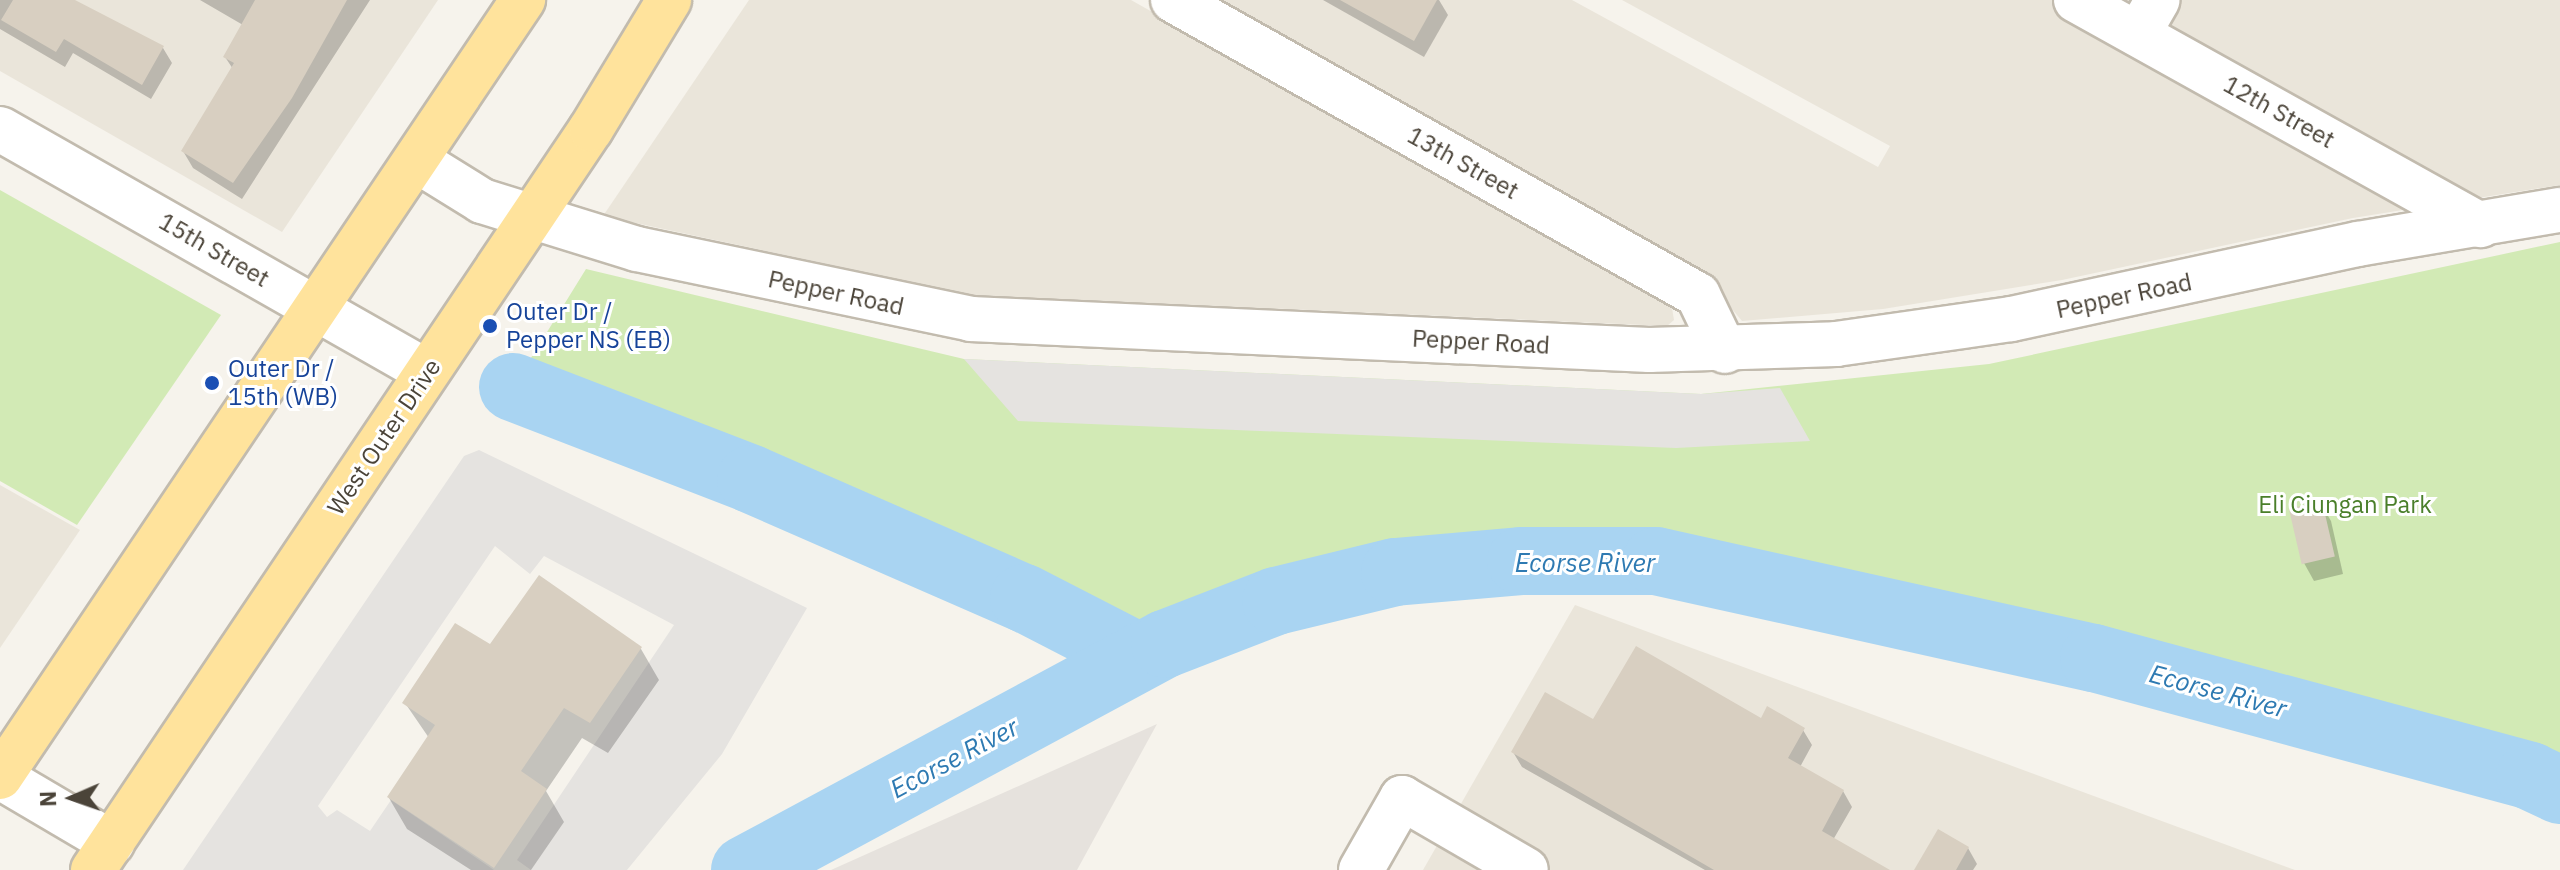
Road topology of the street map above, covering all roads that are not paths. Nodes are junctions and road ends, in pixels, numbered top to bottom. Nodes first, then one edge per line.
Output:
1 (523, 0) edge
2 (669, 0) edge
3 (1173, 0) edge
4 (2076, 0) edge
5 (2148, 17) edge
6 (0, 129) edge
7 (416, 160) junction
8 (2560, 210) edge
9 (532, 217) junction
10 (2481, 225) junction
11 (316, 308) junction
12 (1725, 351) junction
13 (427, 372) junction
14 (0, 777) edge
15 (102, 856) edge
16 (1361, 870) edge
17 (1526, 870) edge

1 - 7 main road
2 - 9 main road, West Outer Drive
3 - 12 street, 13th Street
4 - 5 street, 12th Street
5 - 10 street, 12th Street
6 - 11 street, 15th Street
7 - 9 street, Pepper Road
7 - 11 main road
8 - 10 street, Pepper Road
9 - 12 street, Pepper Road
9 - 13 main road, West Outer Drive
10 - 12 street, Pepper Road
11 - 13 street, 15th Street
11 - 14 main road
13 - 15 main road, West Outer Drive
14 - 15 street
16 - 17 street

